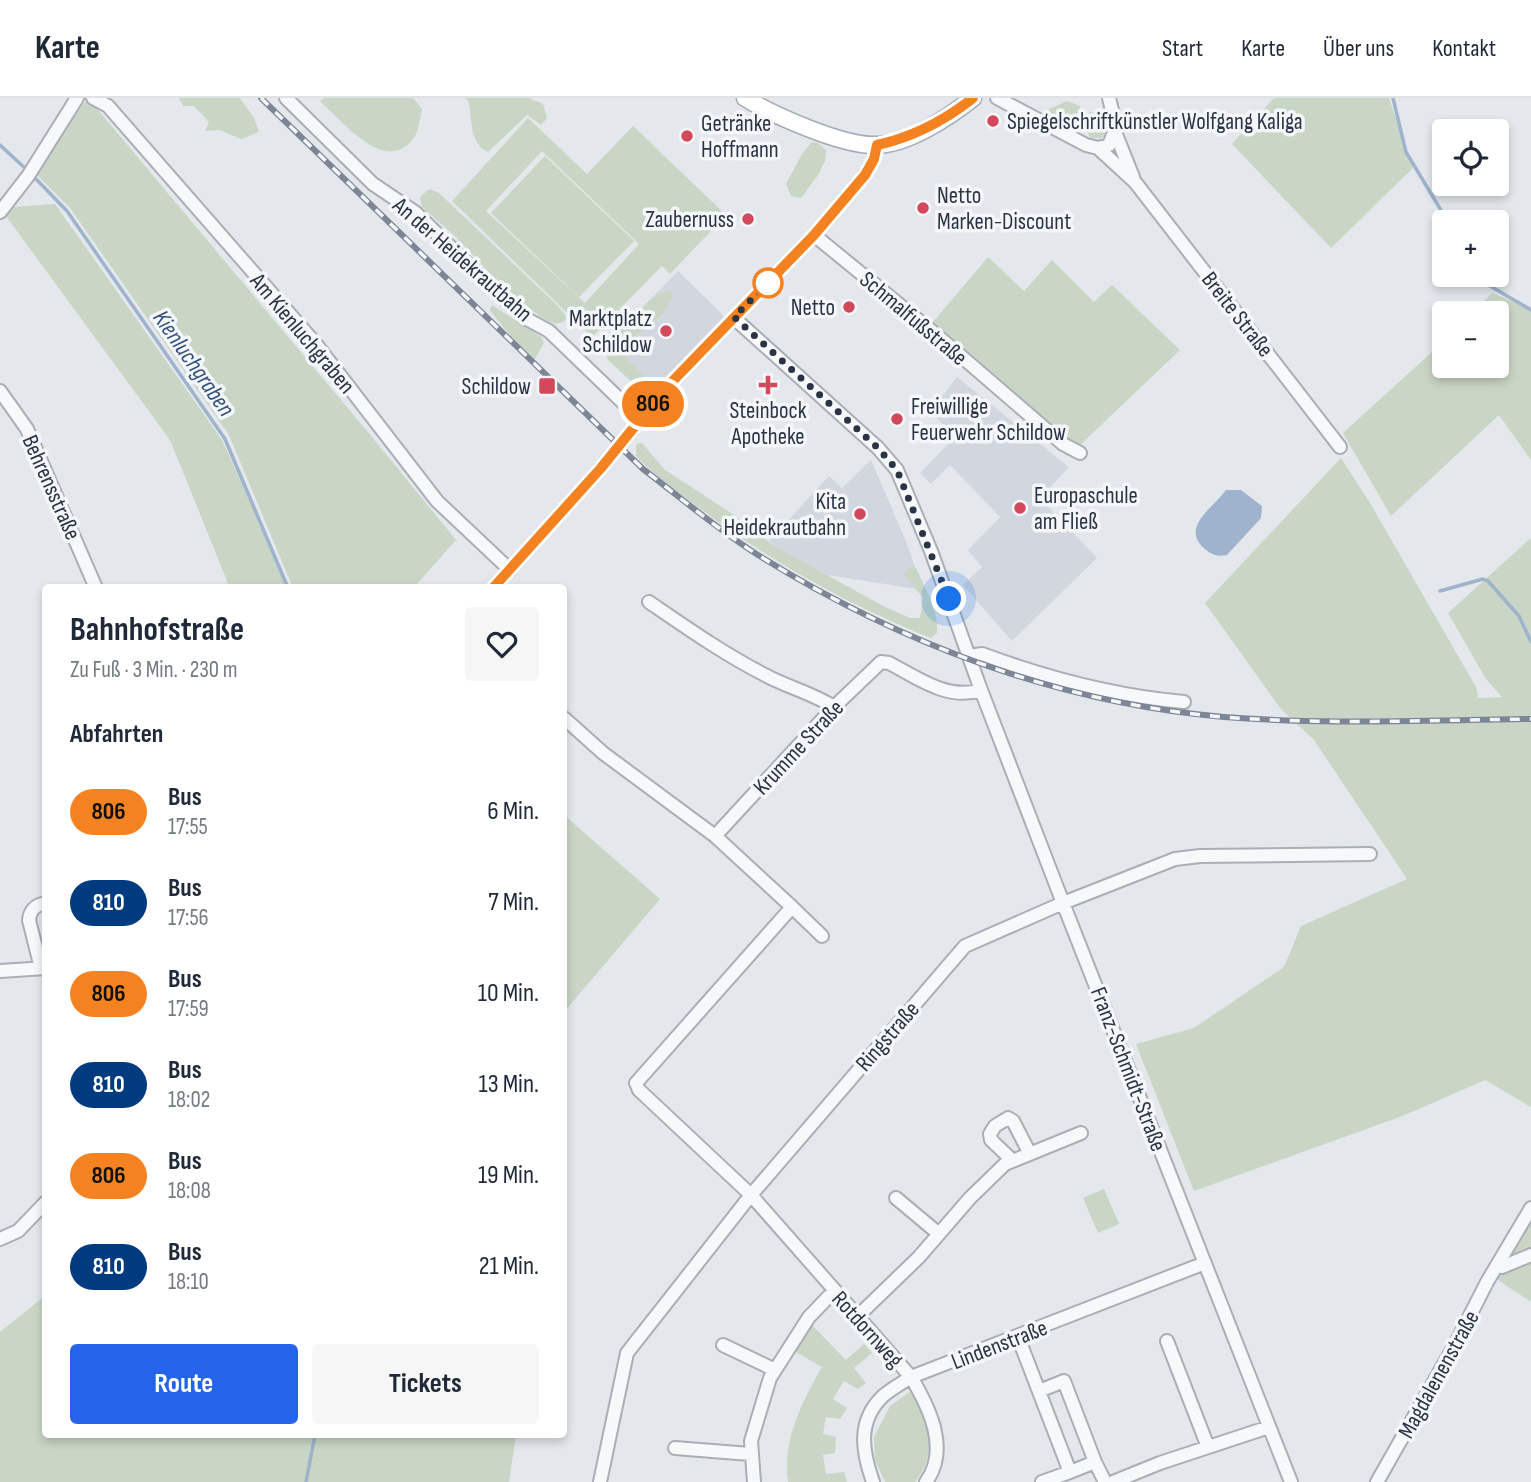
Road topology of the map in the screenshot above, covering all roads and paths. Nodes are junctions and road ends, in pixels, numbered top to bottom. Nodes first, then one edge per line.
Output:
1 (77, 98) edge
2 (93, 98) edge
3 (286, 98) edge
4 (745, 98) edge
5 (973, 98) edge
6 (997, 98) edge
7 (1109, 98) edge
8 (1115, 132) junction
9 (877, 145) junction
10 (1098, 148) junction
11 (1135, 182) junction
12 (0, 212) edge
13 (814, 235) junction
14 (734, 317) junction
15 (0, 391) edge
16 (640, 419) junction
17 (1340, 447) dead end
18 (1080, 453) dead end
19 (510, 570) junction
20 (94, 584) edge
21 (498, 584) edge
22 (649, 602) dead end
23 (970, 656) junction
24 (981, 690) junction
25 (1184, 702) dead end
26 (834, 707) junction
27 (567, 721) edge
28 (715, 836) junction
29 (1370, 854) dead end
30 (1063, 902) junction
31 (42, 904) edge
32 (792, 907) junction
33 (822, 936) dead end
34 (42, 963) edge
35 (42, 970) edge
36 (0, 971) edge
37 (1081, 1133) dead end
38 (1029, 1152) junction
39 (1012, 1160) junction
40 (751, 1195) junction
41 (895, 1198) dead end
42 (42, 1206) edge
43 (1530, 1211) edge
44 (939, 1234) junction
45 (0, 1239) edge
46 (1531, 1255) edge
47 (1205, 1263) junction
48 (1497, 1266) junction
49 (834, 1291) junction
50 (858, 1316) junction
51 (1018, 1337) junction
52 (1167, 1341) dead end
53 (723, 1345) dead end
54 (775, 1370) junction
55 (911, 1377) junction
56 (1039, 1391) junction
57 (1269, 1427) junction
58 (1208, 1447) junction
59 (676, 1448) dead end
60 (750, 1454) junction
61 (1095, 1462) junction
62 (1070, 1472) junction
63 (600, 1482) edge
64 (754, 1482) edge
65 (873, 1482) edge
66 (926, 1482) edge
67 (1042, 1482) edge
68 (1105, 1482) edge
69 (1114, 1482) edge
70 (1291, 1482) edge
71 (1377, 1482) edge

1 - 12 street
2 - 19 street, Am Kienluchgraben
3 - 16 street, An der Heidekrautbahn
4 - 9 main road
5 - 9 main road
6 - 10 street, Breite Straße
7 - 8 street, Breite Straße
8 - 10 street
8 - 11 street, Breite Straße
9 - 13 street
10 - 11 street, Breite Straße
11 - 17 street, Breite Straße
13 - 14 street
13 - 18 street, Schmalfußstraße
14 - 16 street
14 - 23 street, Franz-Schmidt-Straße
15 - 20 street, Behrensstraße
16 - 19 street
19 - 21 street
22 - 26 street
23 - 24 street, Franz-Schmidt-Straße
23 - 25 street
24 - 26 street, Krumme Straße
24 - 30 street, Franz-Schmidt-Straße
26 - 28 street, Krumme Straße
27 - 28 street
28 - 32 street
29 - 30 street, Ringstraße
30 - 40 street, Ringstraße
30 - 47 street, Franz-Schmidt-Straße
31 - 34 street
32 - 33 street
32 - 40 street
35 - 36 street
37 - 38 street
38 - 39 street
38 - 39 street
39 - 44 street
40 - 49 street, Rotdornweg
40 - 63 street, Ringstraße
41 - 44 street
42 - 45 street
43 - 48 street, Magdalenenstraße
44 - 50 street
46 - 48 street
47 - 51 street, Lindenstraße
47 - 57 street, Franz-Schmidt-Straße
48 - 71 street, Magdalenenstraße
49 - 50 street, Rotdornweg
49 - 54 street
50 - 55 street, Rotdornweg
51 - 55 street, Lindenstraße
51 - 56 street
52 - 58 street
53 - 54 street
54 - 60 street
55 - 65 street, Lindenstraße
55 - 66 street, Rotdornweg
56 - 61 street
56 - 62 street
57 - 58 street
57 - 70 street, Franz-Schmidt-Straße
58 - 69 street
59 - 60 street
60 - 64 street
61 - 62 street
61 - 68 street
62 - 67 street

